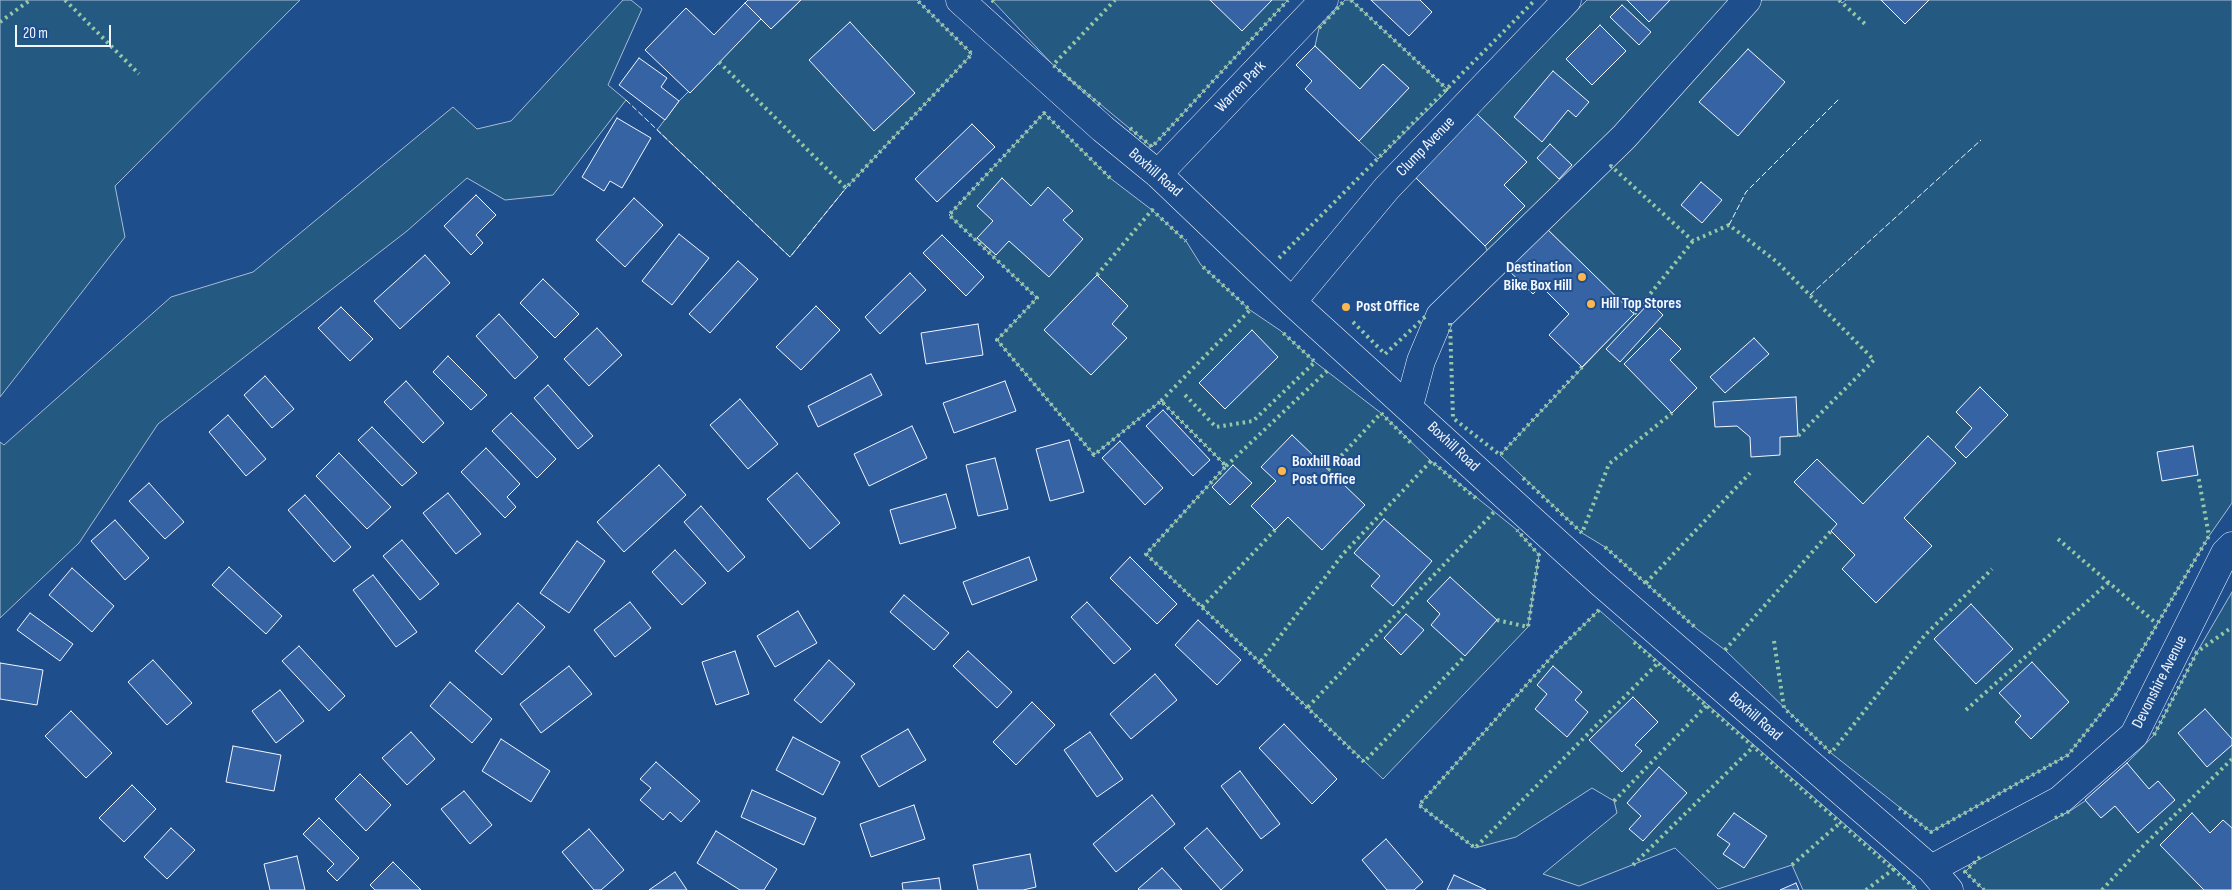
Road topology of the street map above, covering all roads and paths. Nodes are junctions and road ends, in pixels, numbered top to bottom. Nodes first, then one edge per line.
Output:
1 (960, 0) edge
2 (1324, 0) edge
3 (1567, 0) edge
4 (1747, 0) edge
5 (1158, 174) junction
6 (1292, 302) junction
7 (1409, 406) junction
8 (2232, 546) edge
9 (1931, 869) junction
10 (1950, 890) edge

1 - 5 street, Boxhill Road
2 - 5 street, Warren Park
3 - 6 street, Clump Avenue
4 - 7 street
5 - 6 street, Boxhill Road
6 - 7 street, Boxhill Road
7 - 9 street, Boxhill Road
8 - 9 street, Devonshire Avenue
9 - 10 street, Boxhill Road

